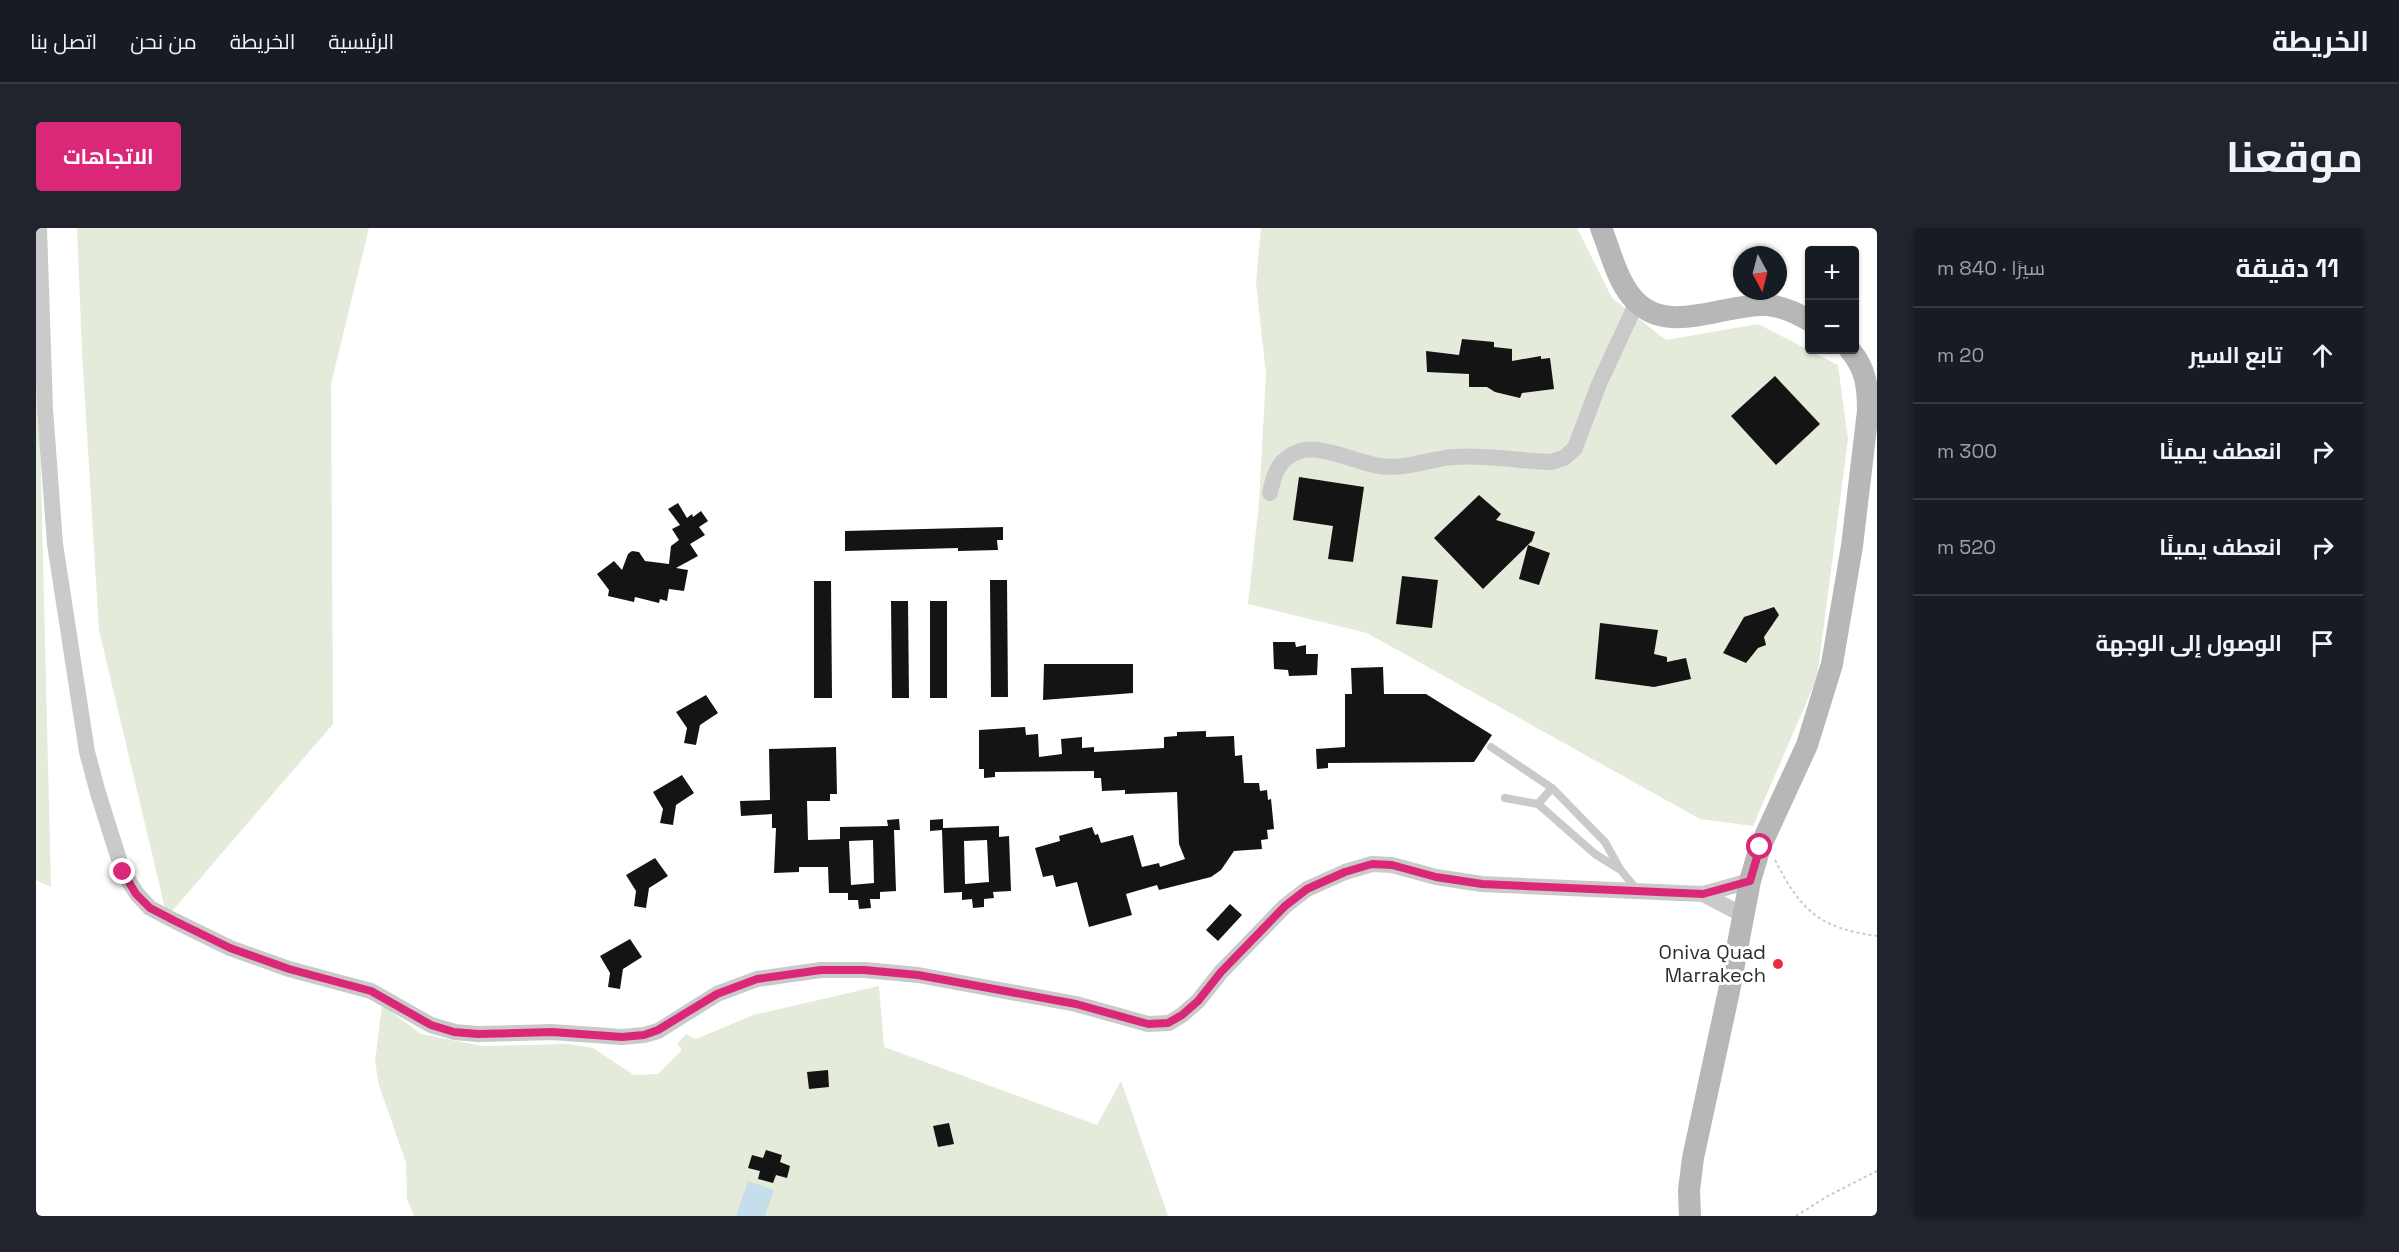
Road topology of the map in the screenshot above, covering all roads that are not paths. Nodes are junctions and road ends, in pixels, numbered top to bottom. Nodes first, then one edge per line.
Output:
1 (39, 228) edge
2 (1601, 228) edge
3 (1637, 302) junction
4 (1805, 319) edge
5 (1853, 354) edge
6 (1270, 493) dead end
7 (1491, 747) dead end
8 (1552, 788) junction
9 (1505, 798) dead end
10 (1538, 804) junction
11 (1620, 869) junction
12 (1750, 881) junction
13 (1637, 891) junction
14 (1703, 894) junction
15 (1743, 915) junction
16 (1690, 1216) edge

1 - 13 street
2 - 3 street
3 - 4 street
3 - 6 street
5 - 12 street
7 - 8 lane
8 - 10 lane
8 - 11 lane
9 - 10 lane
10 - 11 lane
11 - 13 lane
12 - 14 street
12 - 15 street
13 - 14 street
14 - 15 street
15 - 16 street

